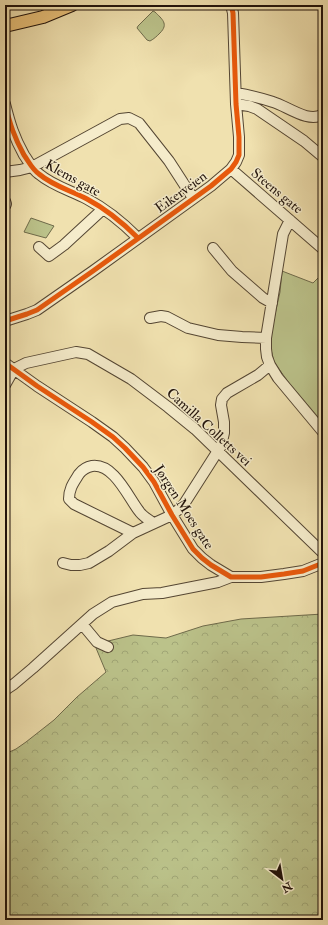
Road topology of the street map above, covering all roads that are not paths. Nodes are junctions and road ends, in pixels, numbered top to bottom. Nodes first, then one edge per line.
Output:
1 (72, 5) edge
2 (231, 5) edge
3 (5, 26) edge
4 (236, 93) junction
5 (5, 104) edge
6 (236, 104) junction
7 (323, 114) edge
8 (7, 124) edge
9 (323, 157) edge
10 (32, 167) junction
11 (231, 169) junction
12 (5, 172) edge
13 (193, 198) junction
14 (5, 201) edge
15 (5, 206) edge
16 (103, 209) junction
17 (290, 220) junction
18 (138, 238) junction
19 (39, 247) dead end
20 (213, 248) dead end
21 (323, 249) edge
22 (272, 303) junction
23 (150, 318) dead end
24 (5, 321) edge
25 (266, 338) junction
26 (5, 363) edge
27 (270, 365) junction
28 (14, 369) junction
29 (5, 385) edge
30 (323, 432) edge
31 (218, 451) junction
32 (172, 515) junction
33 (153, 523) junction
34 (133, 533) junction
35 (323, 553) edge
36 (64, 563) dead end
37 (323, 563) edge
38 (231, 577) junction
39 (82, 624) junction
40 (108, 647) dead end
41 (5, 690) edge

1 - 3 main road
2 - 4 street, Eikerveien
4 - 6 street, Eikerveien
4 - 7 street
5 - 8 street, Klems gate
6 - 9 street
6 - 11 street, Eikerveien
8 - 10 street, Klems gate
10 - 12 street
10 - 13 street
10 - 16 street, Klems gate
11 - 13 street, Eikerveien
11 - 17 street, Steens gate
13 - 18 street, Eikerveien
14 - 15 street
16 - 18 street, Klems gate
16 - 19 street, Klems gate
17 - 21 street, Steens gate
17 - 22 street
18 - 24 street, Eikerveien
20 - 22 street
22 - 25 street
23 - 25 street
25 - 27 street
26 - 28 street, Jørgen Moes gate
27 - 30 street
27 - 31 street
28 - 29 street
28 - 31 street, Camilla Colletts vei
28 - 32 street, Jørgen Moes gate
31 - 32 street
31 - 35 street, Camilla Colletts vei
32 - 33 street
32 - 38 street, Jørgen Moes gate
33 - 34 street
33 - 34 street
34 - 36 street
37 - 38 street
38 - 39 street
39 - 40 street
39 - 41 street

